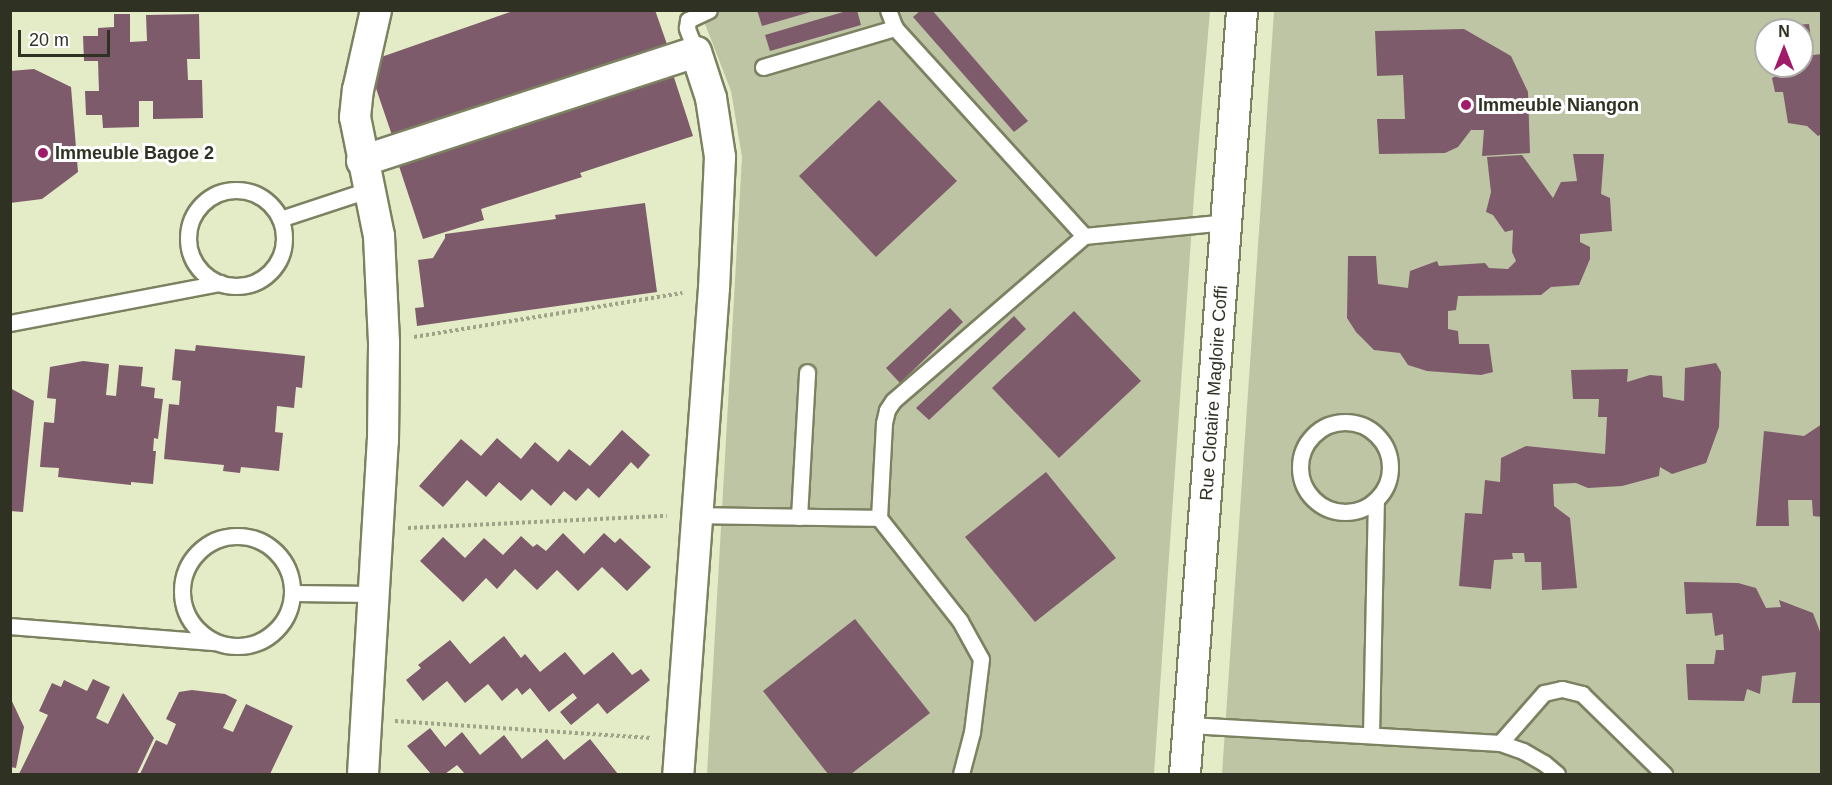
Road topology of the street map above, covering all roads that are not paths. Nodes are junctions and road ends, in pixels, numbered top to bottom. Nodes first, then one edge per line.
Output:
1 (376, 10) edge
2 (709, 10) edge
3 (888, 10) edge
4 (1242, 10) edge
5 (895, 28) junction
6 (696, 52) junction
7 (763, 67) dead end
8 (362, 161) junction
9 (368, 190) junction
10 (280, 219) junction
11 (1228, 222) junction
12 (1084, 236) junction
13 (220, 283) junction
14 (10, 323) edge
15 (807, 372) dead end
16 (1376, 500) junction
17 (696, 515) junction
18 (800, 517) junction
19 (879, 518) junction
20 (293, 593) junction
21 (374, 594) junction
22 (10, 626) edge
23 (214, 642) junction
24 (1189, 725) junction
25 (1371, 735) junction
26 (1500, 743) junction
27 (363, 774) edge
28 (678, 774) edge
29 (961, 774) edge
30 (1185, 774) edge
31 (1557, 774) edge
32 (1664, 774) edge

1 - 8 street
2 - 6 lane
3 - 5 lane
4 - 11 street, Rue Clotaire Magloire Coffi
5 - 7 lane
5 - 12 lane
6 - 8 street
6 - 17 street
8 - 9 street
9 - 10 lane
9 - 21 street
10 - 13 lane
10 - 13 lane
11 - 12 lane
11 - 24 street, Rue Clotaire Magloire Coffi
12 - 19 lane
13 - 14 lane
15 - 18 lane
16 - 16 lane
16 - 25 lane
17 - 18 lane
17 - 28 street
18 - 19 lane
19 - 29 lane
20 - 21 lane
20 - 23 lane
20 - 23 lane
21 - 27 street
22 - 23 lane
24 - 25 lane
24 - 30 street, Rue Clotaire Magloire Coffi
25 - 26 lane
26 - 31 lane
26 - 32 lane

